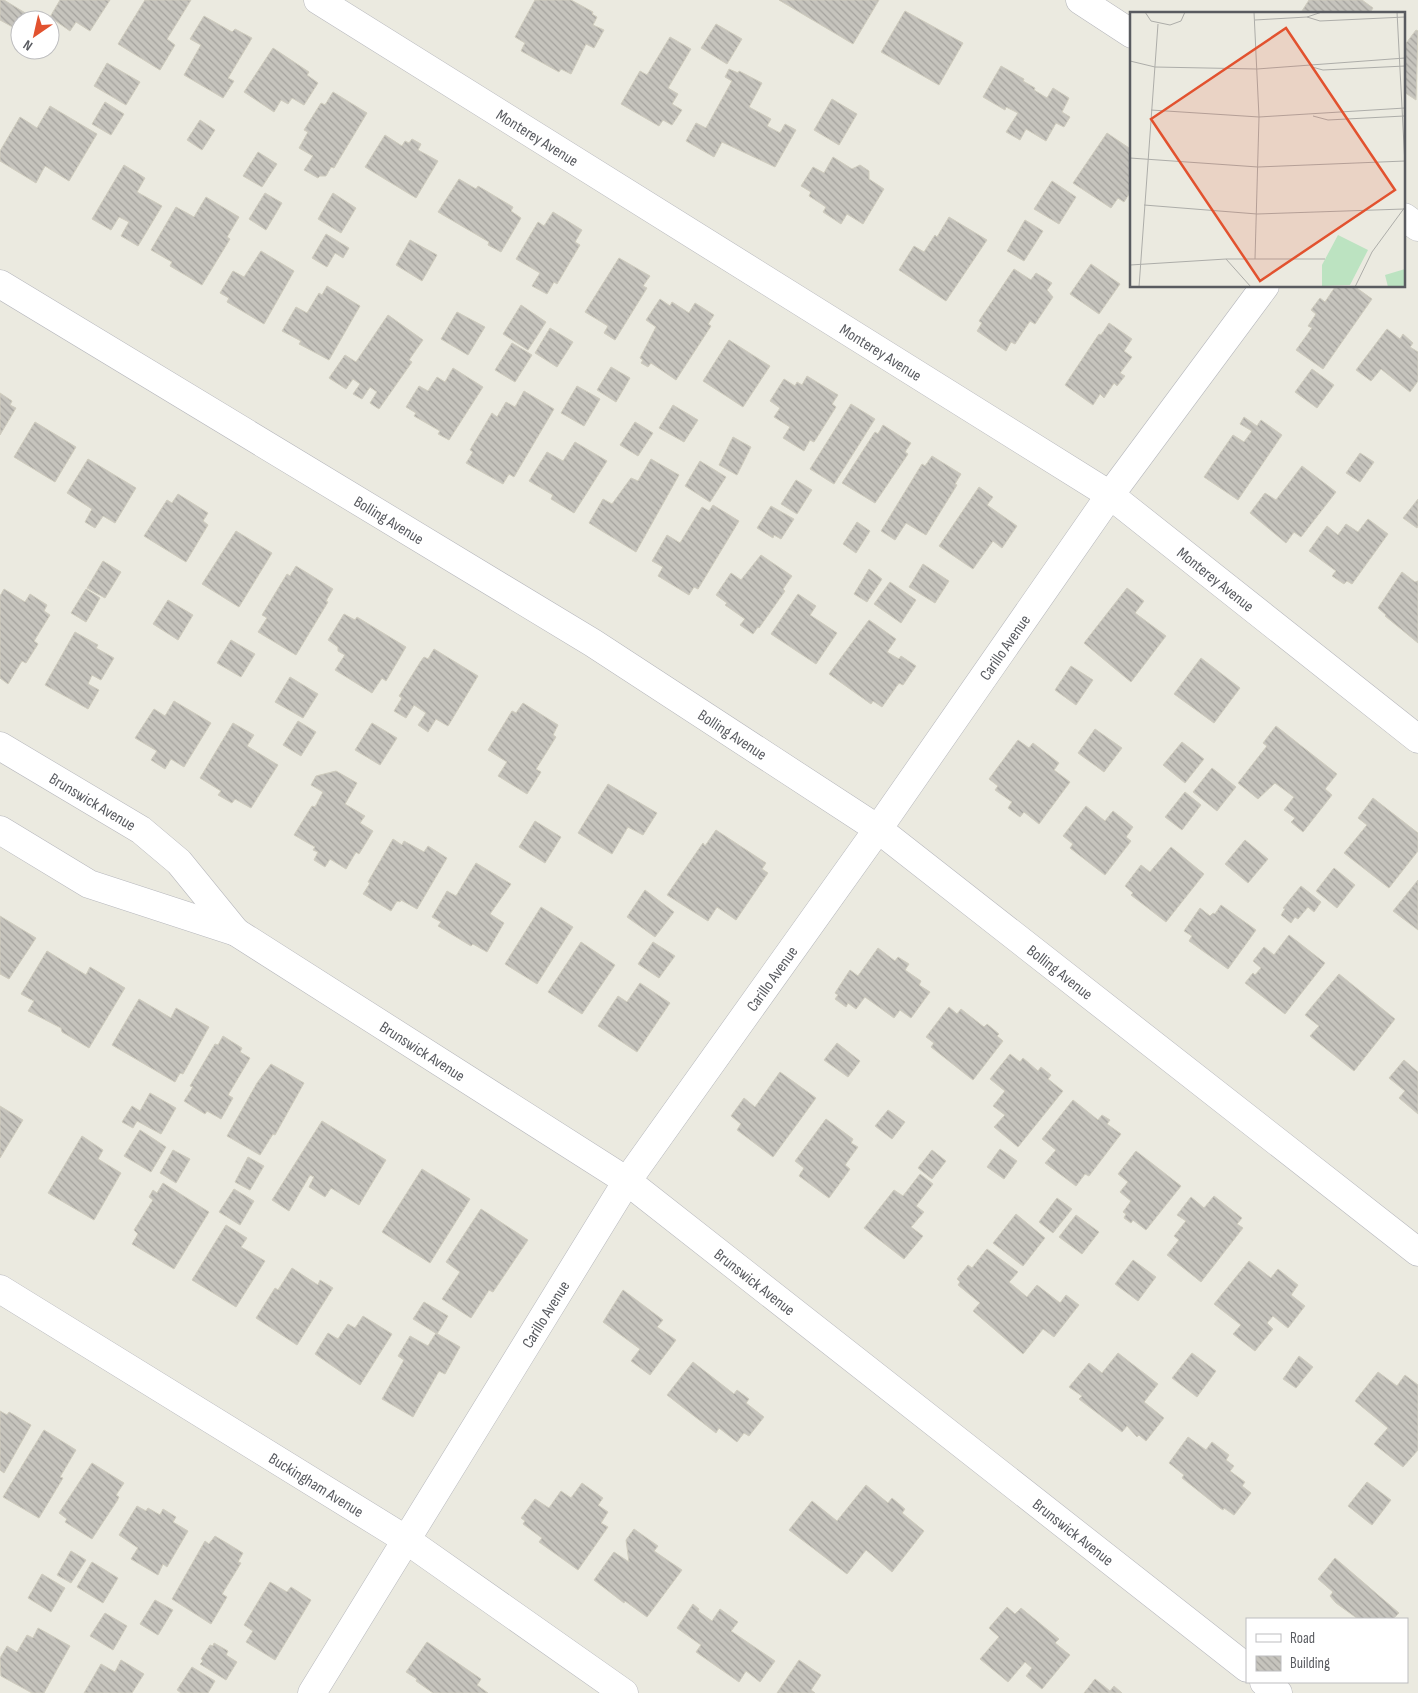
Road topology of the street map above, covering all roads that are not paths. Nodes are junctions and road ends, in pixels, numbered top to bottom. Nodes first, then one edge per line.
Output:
1 (318, 0) edge
2 (1080, 0) edge
3 (1130, 33) edge
4 (1406, 218) edge
5 (1418, 226) edge
6 (0, 284) edge
7 (1263, 288) edge
8 (1110, 496) junction
9 (1418, 739) edge
10 (0, 746) edge
11 (878, 829) junction
12 (0, 830) edge
13 (236, 932) junction
14 (627, 1181) junction
15 (1418, 1252) edge
16 (0, 1290) edge
17 (405, 1539) junction
18 (1246, 1667) edge
19 (1265, 1683) edge
20 (312, 1693) edge
21 (624, 1693) edge
22 (1278, 1693) edge

1 - 8 street, Monterey Avenue
2 - 3 street
4 - 5 street
6 - 11 street, Bolling Avenue
7 - 8 street, Carillo Avenue
8 - 9 street, Monterey Avenue
8 - 11 street, Carillo Avenue
10 - 13 street, Brunswick Avenue
11 - 14 street, Carillo Avenue
11 - 15 street, Bolling Avenue
12 - 13 street, Brunswick Avenue
13 - 14 street, Brunswick Avenue
14 - 17 street, Carillo Avenue
14 - 18 street, Brunswick Avenue
16 - 17 street, Buckingham Avenue
17 - 20 street, Carillo Avenue
17 - 21 street, Buckingham Avenue
19 - 22 street

